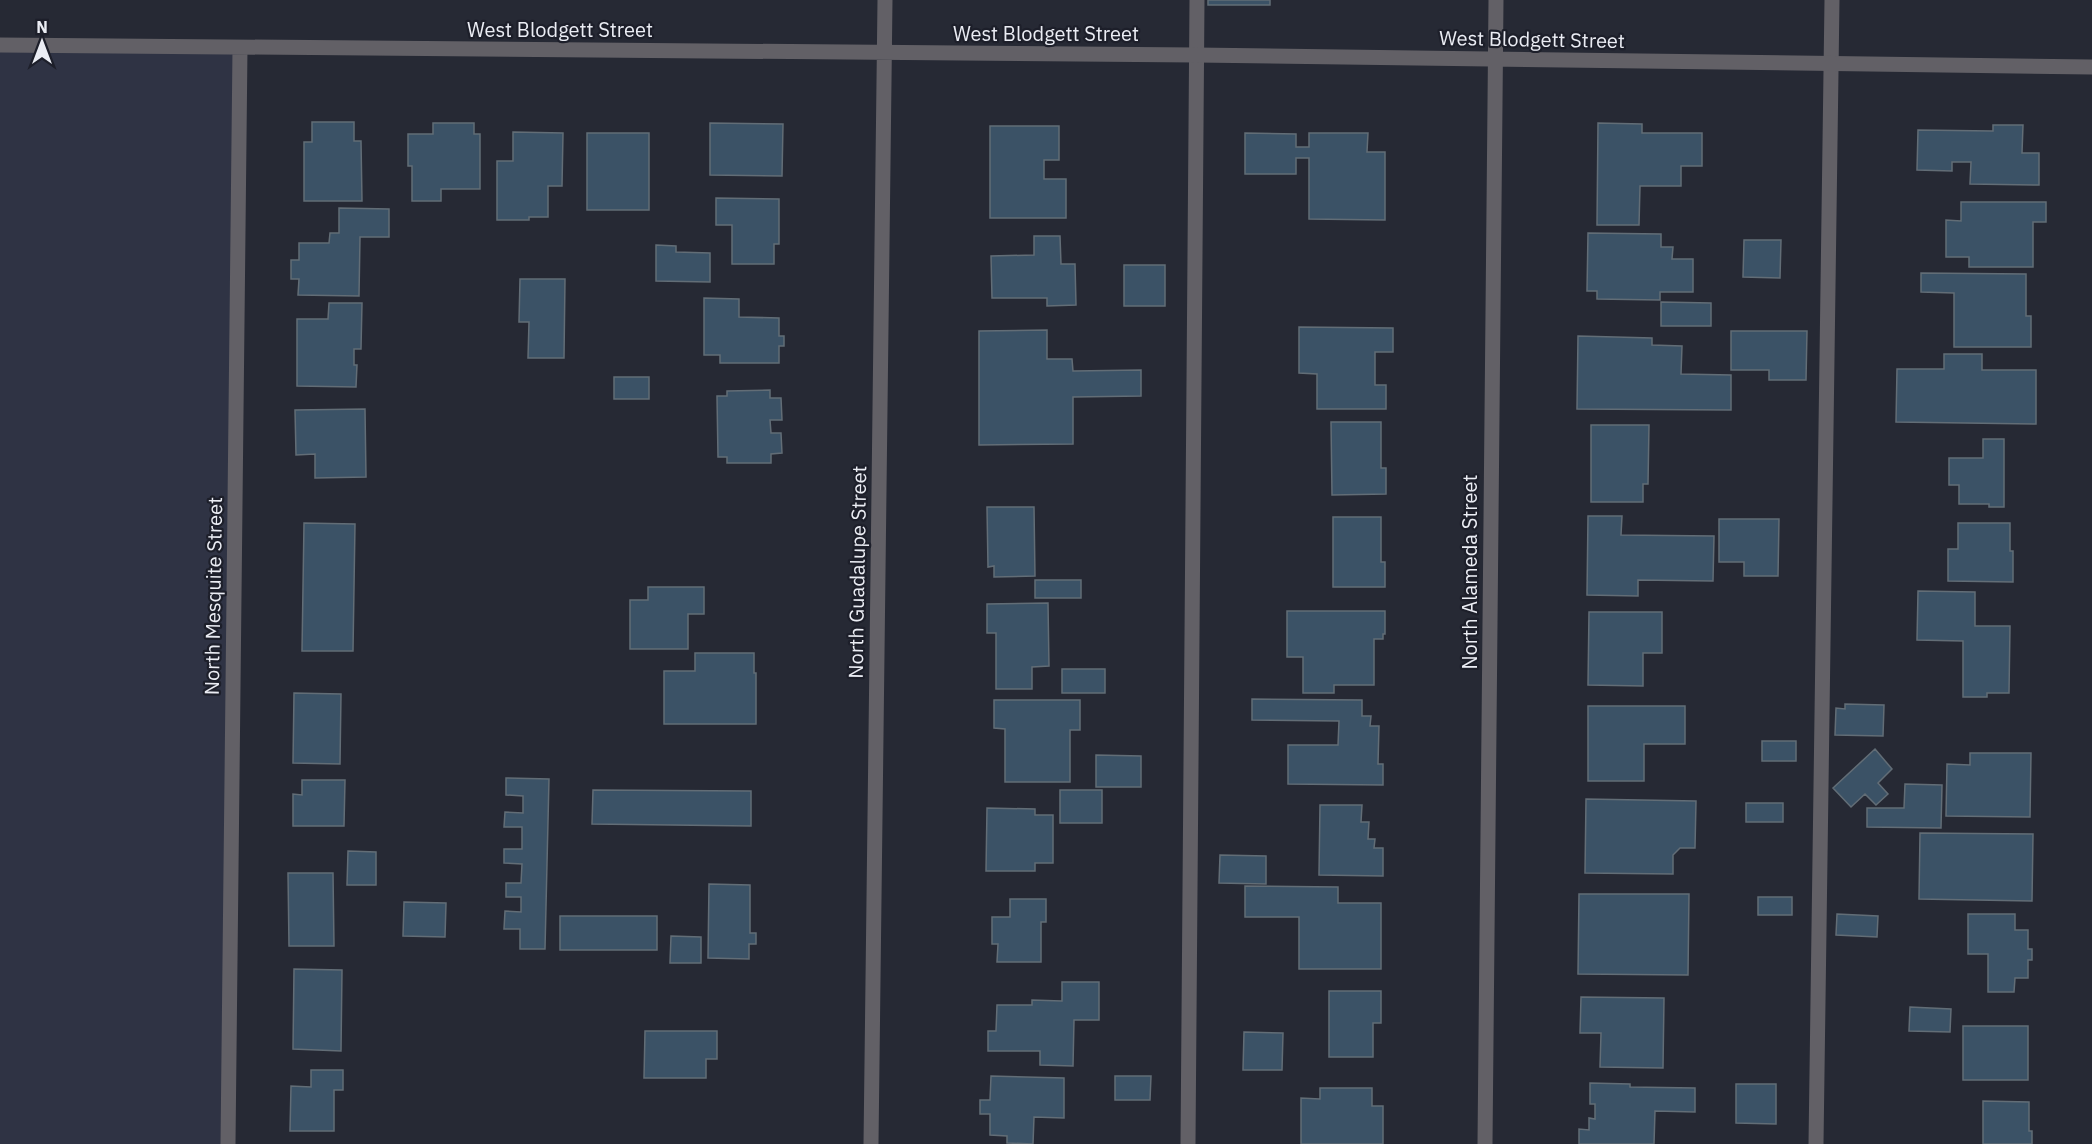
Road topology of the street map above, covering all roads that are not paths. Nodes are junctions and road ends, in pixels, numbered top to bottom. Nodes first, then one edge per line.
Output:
1 (885, 0) edge
2 (1197, 0) edge
3 (1496, 0) edge
4 (1832, 0) edge
5 (0, 45) edge
6 (240, 48) junction
7 (884, 53) junction
8 (1196, 55) junction
9 (1495, 60) junction
10 (1831, 65) junction
11 (2092, 67) edge
12 (228, 1144) edge
13 (872, 1144) edge
14 (1188, 1144) edge
15 (1485, 1144) edge
16 (1816, 1144) edge

1 - 7 street, North Guadalupe Street
2 - 8 street
3 - 9 street, North Alameda Street
4 - 10 street
5 - 6 street, West Blodgett Street
6 - 7 street, West Blodgett Street
6 - 12 street, North Mesquite Street
7 - 8 street, West Blodgett Street
7 - 13 street, North Guadalupe Street
8 - 9 street, West Blodgett Street
8 - 14 street
9 - 10 street, West Blodgett Street
9 - 15 street, North Alameda Street
10 - 11 street, West Blodgett Street
10 - 16 street

